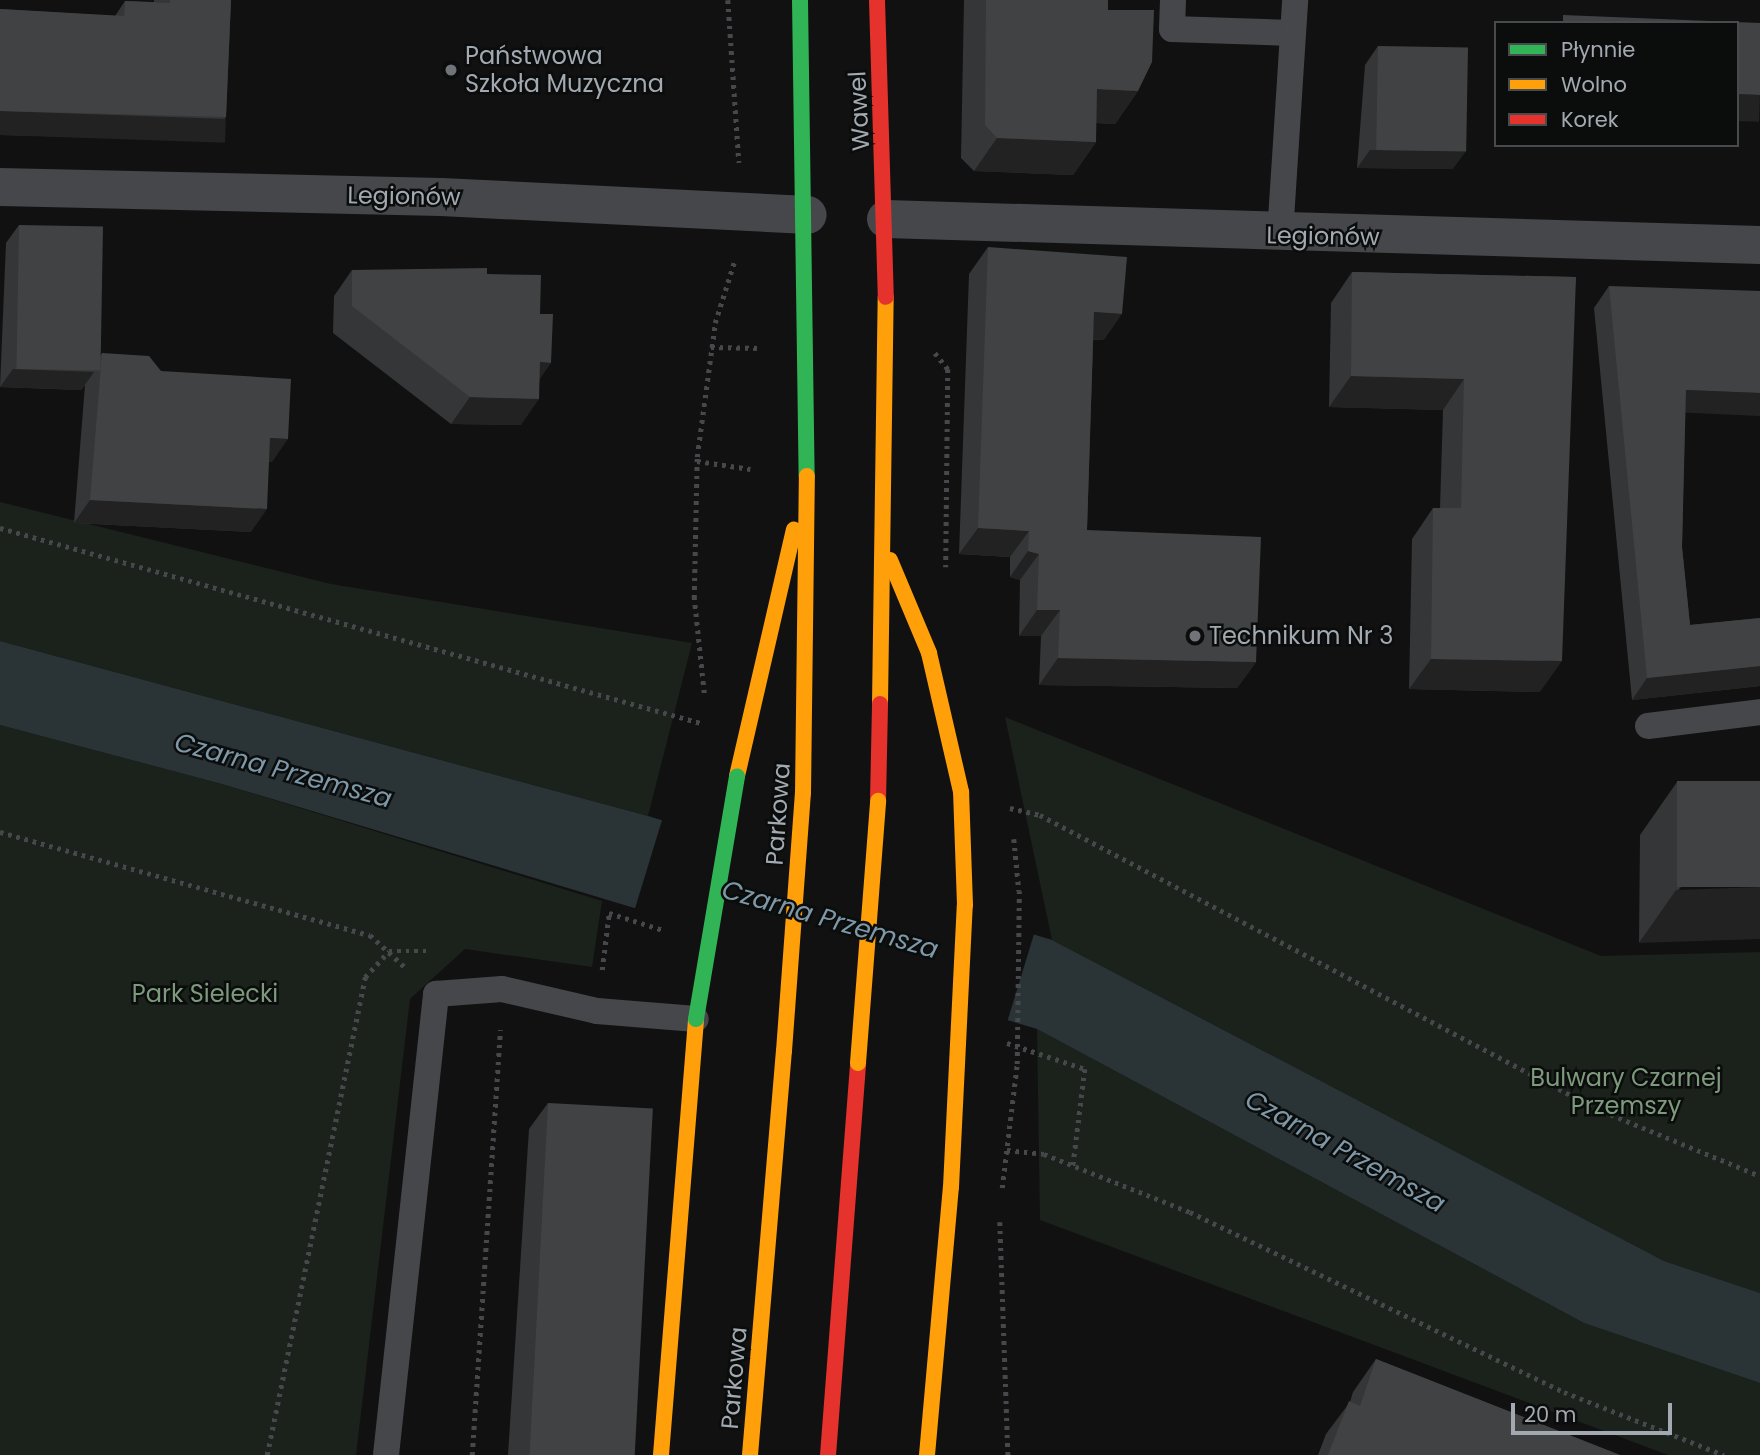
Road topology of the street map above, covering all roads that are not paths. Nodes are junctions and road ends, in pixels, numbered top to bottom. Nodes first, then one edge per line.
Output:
1 (800, 0) edge
2 (877, 0) edge
3 (1172, 0) edge
4 (1295, 0) edge
5 (1292, 33) junction
6 (0, 187) edge
7 (808, 215) junction
8 (886, 219) junction
9 (1280, 235) junction
10 (1760, 245) edge
11 (809, 463) junction
12 (884, 545) junction
13 (1760, 712) edge
14 (1648, 726) dead end
15 (696, 1019) junction
16 (386, 1455) edge
17 (661, 1455) edge
18 (750, 1455) edge
19 (828, 1455) edge
20 (927, 1455) edge

1 - 7 street
2 - 8 street, Wawel
3 - 5 lane
4 - 5 lane
5 - 9 lane
6 - 7 street, Legionów
7 - 11 street, Parkowa
8 - 9 street, Legionów
8 - 12 street
9 - 10 street, Legionów
11 - 15 street, bridge
11 - 18 street, Parkowa, bridge
12 - 19 street, bridge
12 - 20 street, bridge
13 - 14 lane
15 - 16 lane
15 - 17 street

